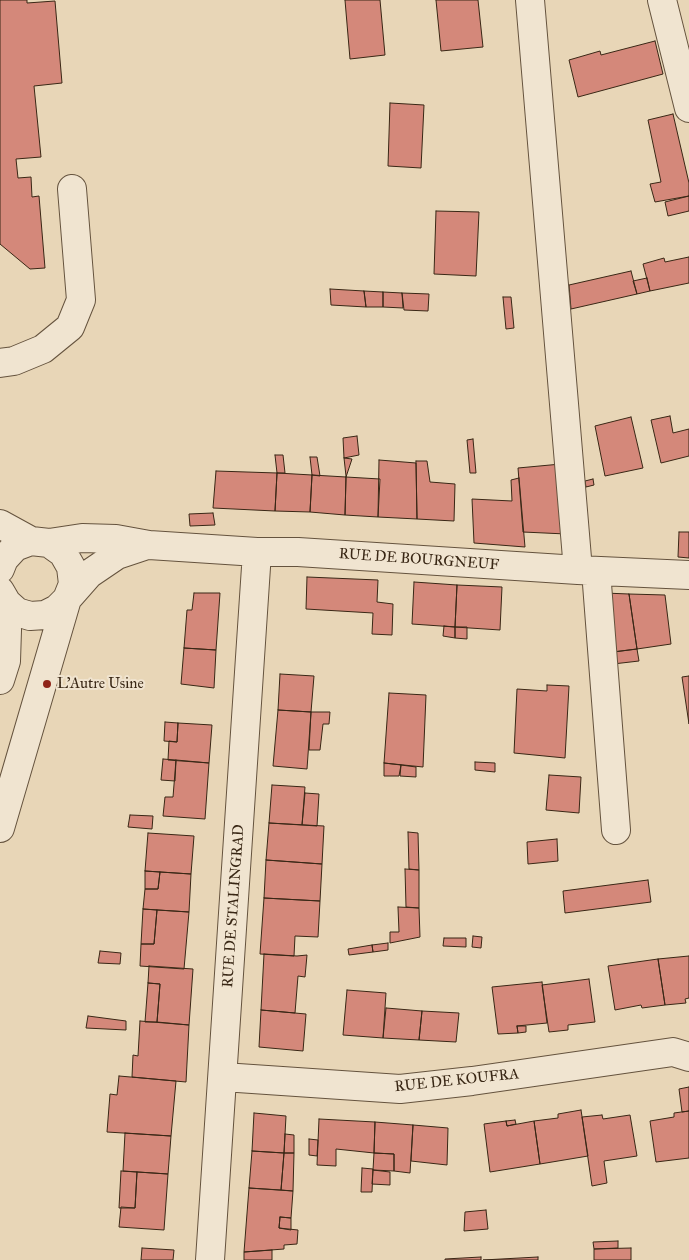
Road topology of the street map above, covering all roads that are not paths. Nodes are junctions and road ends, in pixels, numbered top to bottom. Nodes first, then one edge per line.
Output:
1 (530, 0) edge
2 (662, 0) edge
3 (689, 108) edge
4 (72, 190) dead end
5 (0, 362) edge
6 (0, 524) edge
7 (40, 542) junction
8 (149, 545) junction
9 (257, 552) junction
10 (0, 569) edge
11 (587, 571) junction
12 (689, 575) edge
13 (0, 591) edge
14 (67, 600) junction
15 (0, 680) edge
16 (0, 828) edge
17 (616, 830) dead end
18 (689, 1057) edge
19 (222, 1076) junction
20 (210, 1260) edge

1 - 11 street
2 - 3 street
4 - 5 street
6 - 7 street
7 - 8 street, RUE DE BOURGNEUF
7 - 10 street, RUE DE BOURGNEUF
7 - 14 street
8 - 9 street, RUE DE BOURGNEUF
8 - 14 street, RUE DE BOURGNEUF
9 - 11 street, RUE DE BOURGNEUF
9 - 19 street, RUE DE STALINGRAD
11 - 12 street, RUE DE BOURGNEUF
11 - 17 street
13 - 14 street
13 - 15 street
14 - 16 street
18 - 19 street, RUE DE KOUFRA
19 - 20 street, RUE DE STALINGRAD

